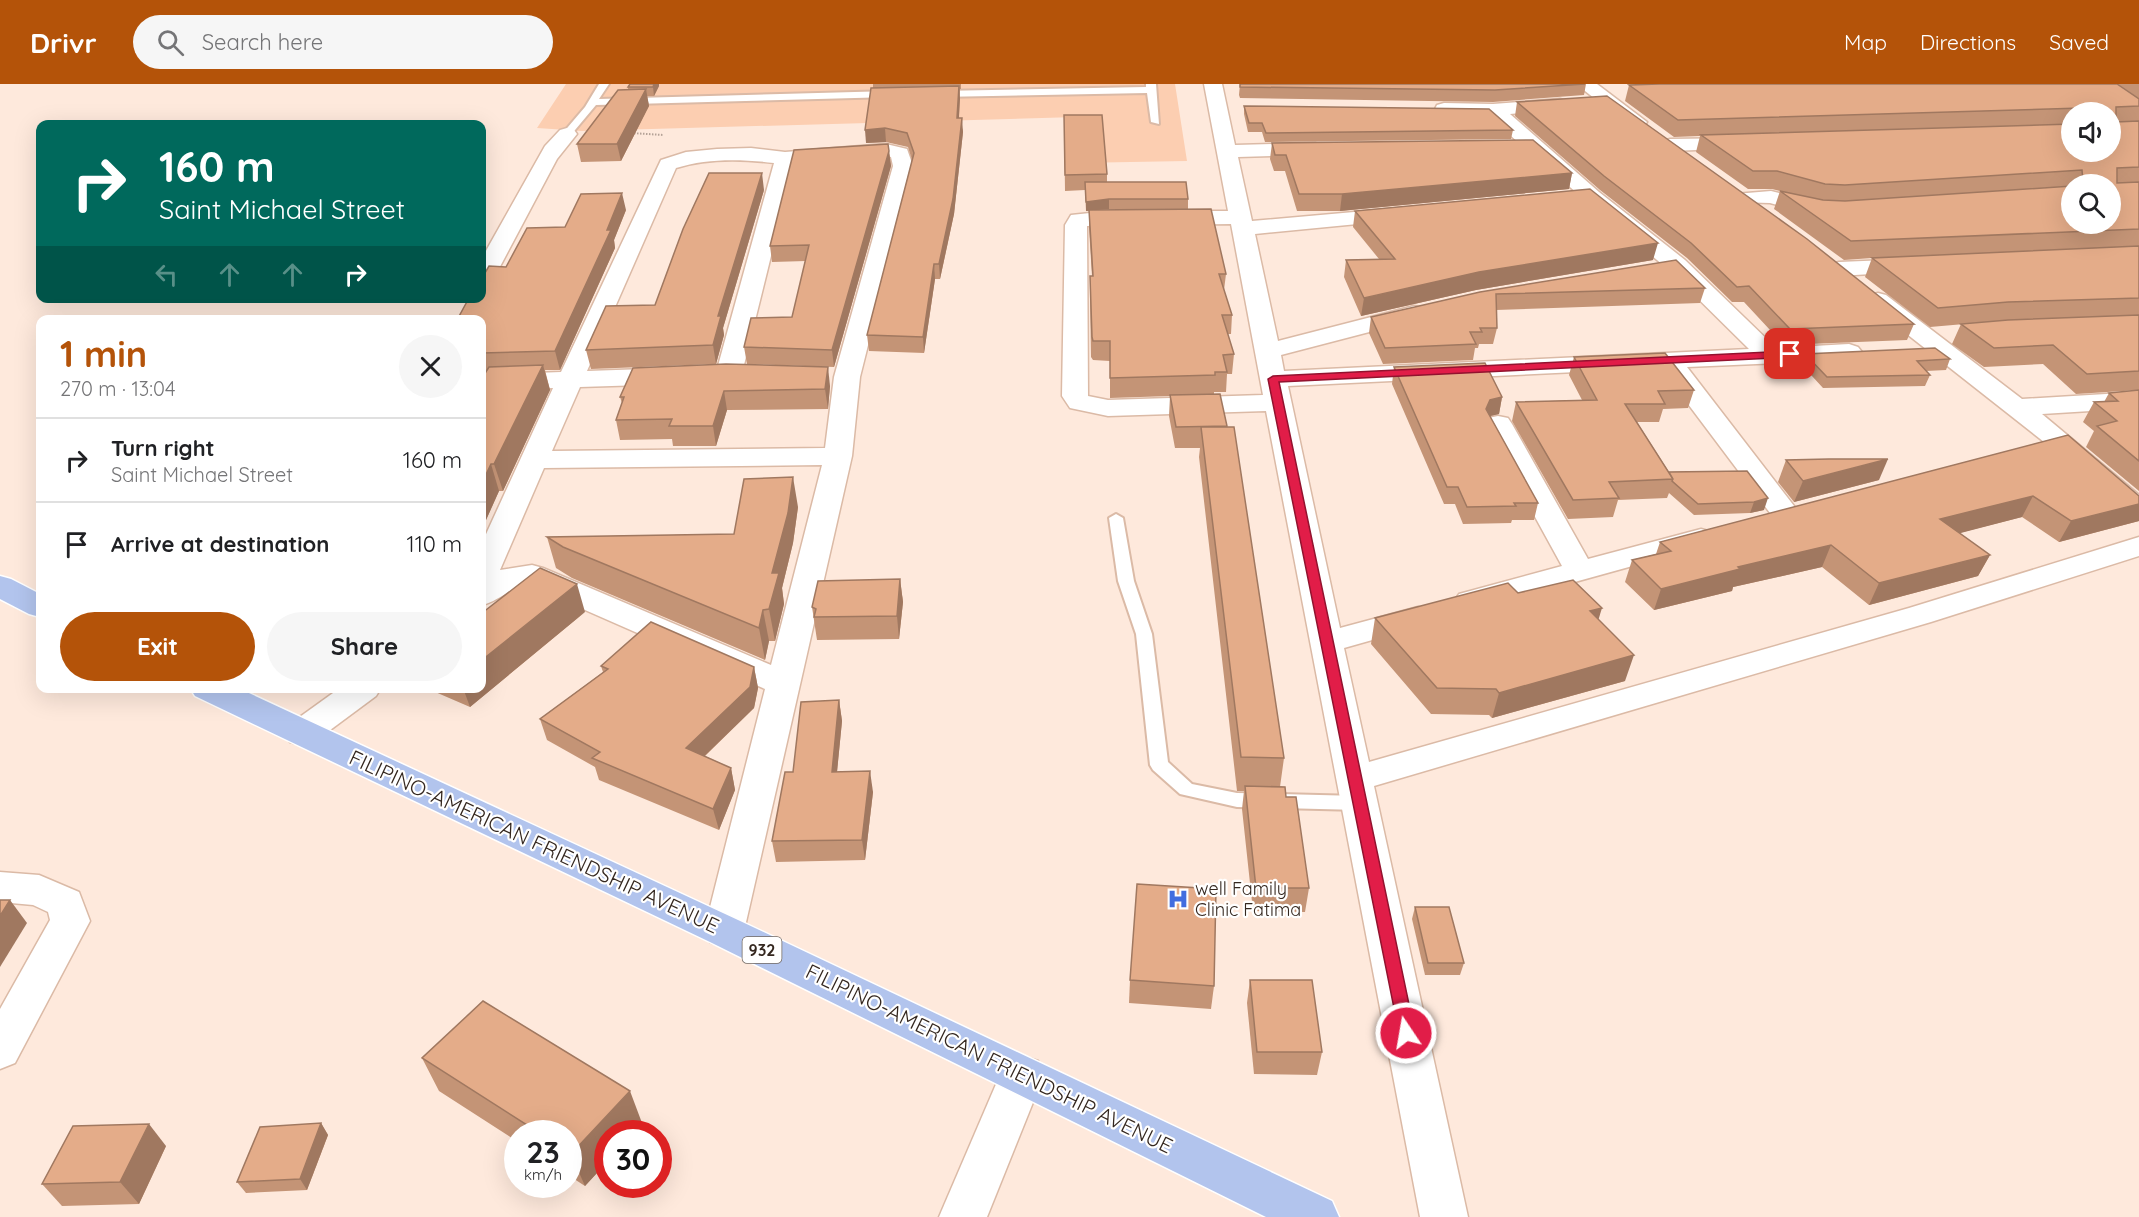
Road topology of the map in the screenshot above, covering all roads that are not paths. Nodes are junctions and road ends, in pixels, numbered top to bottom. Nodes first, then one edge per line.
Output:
1 (604, 84) edge
2 (1585, 84) edge
3 (1151, 87) edge
4 (1513, 90) edge
5 (898, 94) edge
6 (933, 94) edge
7 (1224, 99) edge
8 (1608, 101) junction
9 (592, 102) junction
10 (1534, 107) junction
11 (1421, 109) edge
12 (1493, 110) junction
13 (1156, 122) dead end
14 (567, 134) joint
15 (1757, 144) edge
16 (1670, 145) junction
17 (1716, 145) junction
18 (1512, 147) edge
19 (1535, 147) junction
20 (1334, 149) edge
21 (1227, 151) junction
22 (785, 158) junction
23 (1697, 165) edge
24 (1738, 167) edge
25 (1724, 184) edge
26 (1592, 196) junction
27 (1569, 198) edge
28 (1839, 211) edge
29 (1417, 212) edge
30 (1241, 223) junction
31 (1677, 265) junction
32 (1931, 265) edge
33 (1644, 270) edge
34 (486, 271) edge
35 (1432, 309) edge
36 (1961, 333) edge
37 (1922, 345) junction
38 (1870, 351) edge
39 (1769, 355) junction
40 (1668, 360) junction
41 (1273, 377) junction
42 (569, 380) junction
43 (486, 383) edge
44 (2139, 400) edge
45 (2018, 407) junction
46 (1498, 424) dead end
47 (2063, 442) junction
48 (2032, 450) edge
49 (838, 456) junction
50 (535, 460) junction
51 (2128, 489) edge
52 (2139, 510) edge
53 (1116, 518) dead end
54 (2139, 546) edge
55 (486, 566) edge
56 (1579, 570) junction
57 (0, 586) edge
58 (486, 592) edge
59 (36, 604) edge
60 (1327, 642) junction
61 (782, 683) junction
62 (217, 693) edge
63 (357, 693) edge
64 (303, 734) junction
65 (1357, 791) junction
66 (0, 887) edge
67 (724, 931) junction
68 (0, 1050) edge
69 (1022, 1075) junction
70 (963, 1217) edge
71 (1315, 1217) edge
72 (1444, 1217) edge

1 - 9 lane
2 - 8 street
3 - 6 lane
3 - 13 lane
4 - 10 street
5 - 9 lane
7 - 21 street
8 - 10 street
8 - 16 street
9 - 14 lane
10 - 12 street
11 - 12 street
12 - 19 street
14 - 34 street
15 - 17 street
16 - 17 street
16 - 23 street
17 - 24 street
18 - 19 street
19 - 26 street
20 - 21 street
21 - 30 street
22 - 42 street
22 - 42 street
22 - 49 street
25 - 28 street
26 - 27 street
26 - 31 street
29 - 30 street
30 - 41 street
30 - 41 street
31 - 33 street
31 - 39 street
32 - 37 street
35 - 41 street
36 - 37 street
37 - 45 street
38 - 39 street
39 - 40 street
40 - 41 street
40 - 56 street
41 - 60 street
42 - 43 street
42 - 50 street
44 - 45 street
45 - 47 street
46 - 56 street
47 - 48 street
47 - 51 street
49 - 50 street
49 - 61 street
50 - 55 street
51 - 52 street
53 - 65 lane
54 - 65 street
56 - 60 street
57 - 59 main road
58 - 61 street
60 - 65 street
61 - 67 street
62 - 64 main road, FILIPINO-AMERICAN FRIENDSHIP AVENUE / 932
63 - 64 street
64 - 67 main road, FILIPINO-AMERICAN FRIENDSHIP AVENUE / 932
65 - 72 street
66 - 68 street
67 - 69 main road, FILIPINO-AMERICAN FRIENDSHIP AVENUE / 932
69 - 70 street
69 - 71 main road, FILIPINO-AMERICAN FRIENDSHIP AVENUE / 932

